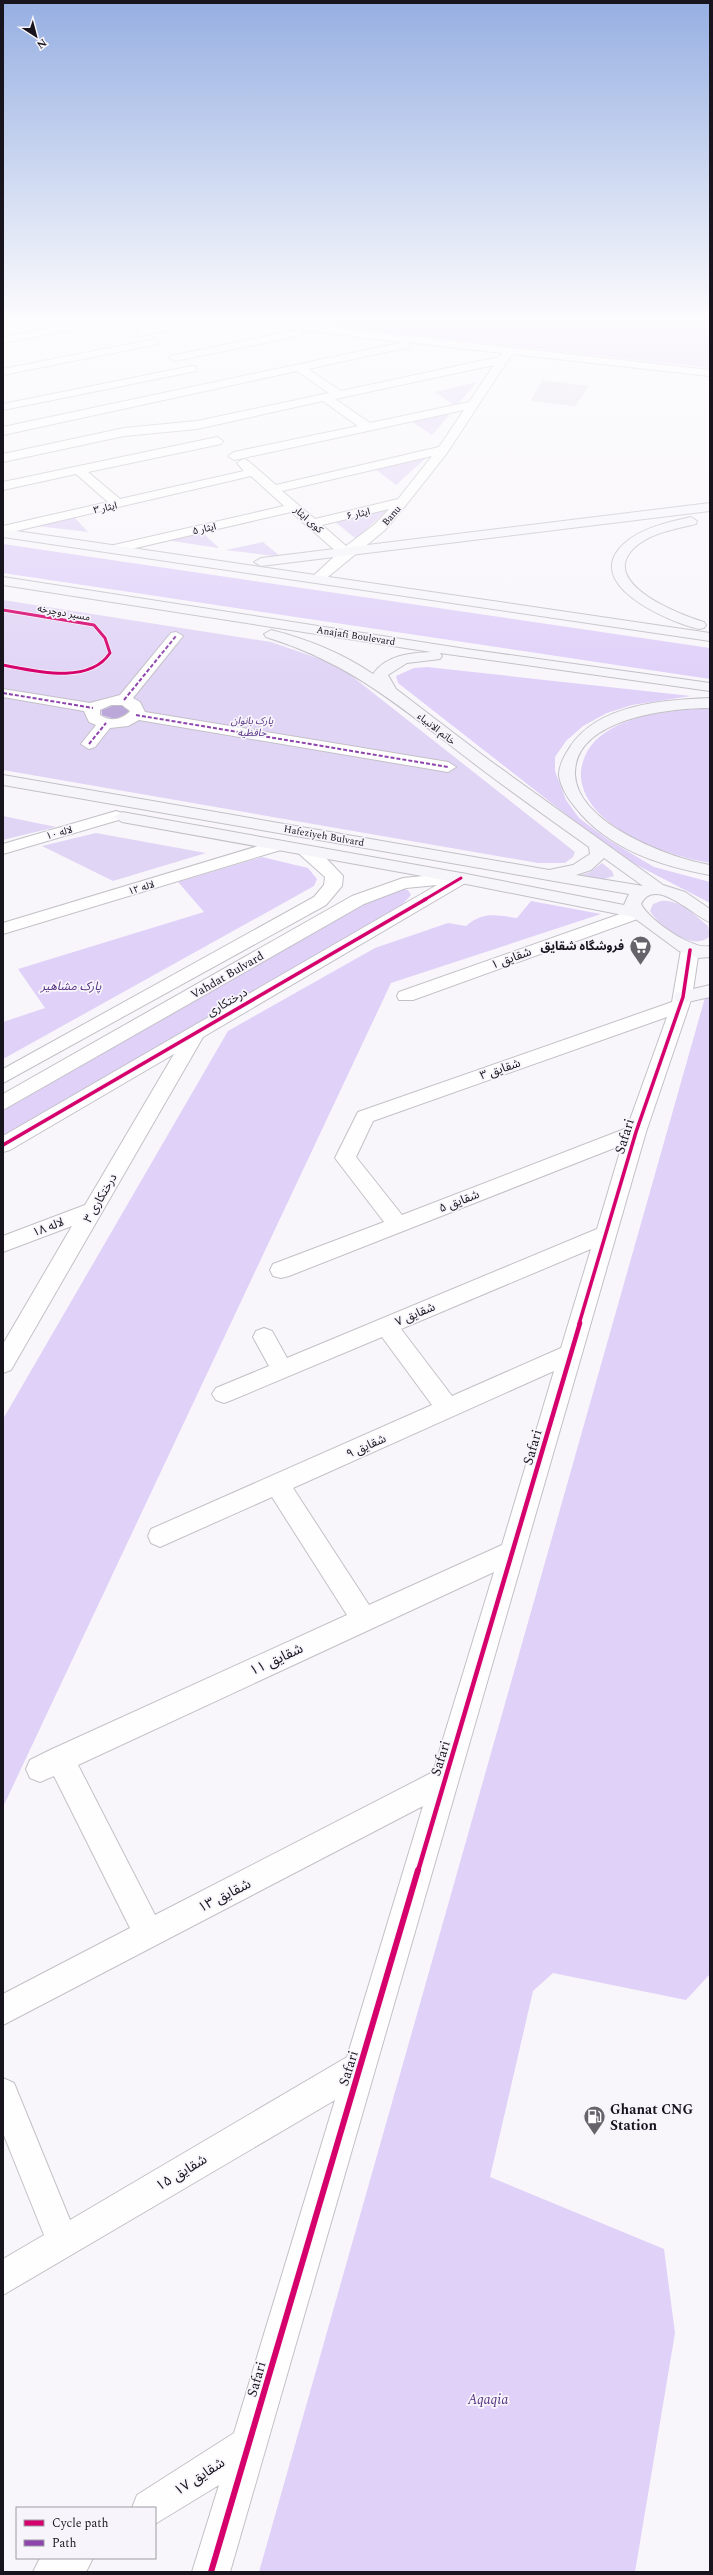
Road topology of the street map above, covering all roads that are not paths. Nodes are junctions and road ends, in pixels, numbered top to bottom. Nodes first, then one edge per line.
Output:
1 (114, 434) edge
2 (208, 434) edge
3 (335, 434) edge
4 (454, 434) edge
5 (216, 441) junction
6 (443, 450) junction
7 (234, 456) junction
8 (3, 458) edge
9 (79, 470) junction
10 (254, 472) junction
11 (3, 486) edge
12 (274, 489) junction
13 (402, 502) junction
14 (118, 504) junction
15 (710, 506) edge
16 (295, 507) junction
17 (710, 518) edge
18 (315, 523) junction
19 (3, 531) edge
20 (114, 549) junction
21 (346, 553) junction
22 (226, 565) junction
23 (318, 578) junction
24 (3, 580) edge
25 (194, 609) junction
26 (710, 627) edge
27 (176, 636) dead end
28 (710, 637) edge
29 (466, 653) junction
30 (710, 687) edge
31 (3, 693) edge
32 (391, 693) junction
33 (124, 700) junction
34 (710, 703) edge
35 (94, 708) junction
36 (136, 715) junction
37 (106, 723) junction
38 (89, 744) dead end
39 (448, 767) dead end
40 (3, 780) edge
41 (3, 796) edge
42 (116, 816) junction
43 (597, 844) junction
44 (278, 845) junction
45 (3, 849) edge
46 (304, 851) junction
47 (710, 870) edge
48 (543, 874) junction
49 (461, 878) junction
50 (652, 891) junction
51 (637, 913) junction
52 (710, 917) edge
53 (3, 929) edge
54 (702, 954) edge
55 (710, 991) edge
56 (406, 996) dead end
57 (681, 1002) junction
58 (197, 1031) junction
59 (3, 1077) edge
60 (3, 1103) edge
61 (636, 1132) junction
62 (3, 1145) edge
63 (93, 1210) junction
64 (398, 1225) junction
65 (606, 1234) junction
66 (3, 1244) edge
67 (281, 1270) dead end
68 (386, 1326) junction
69 (264, 1337) dead end
70 (570, 1354) junction
71 (3, 1364) edge
72 (282, 1369) junction
73 (224, 1394) dead end
74 (448, 1409) junction
75 (278, 1485) junction
76 (160, 1536) dead end
77 (513, 1551) junction
78 (363, 1619) junction
79 (444, 1781) junction
80 (149, 1934) junction
81 (3, 2010) edge
82 (360, 2067) junction
83 (3, 2094) edge
84 (63, 2242) junction
85 (3, 2278) edge
86 (248, 2444) junction
87 (152, 2507) edge
88 (72, 2559) edge
89 (52, 2572) edge
90 (211, 2572) edge

1 - 8 street
2 - 5 street, کوی ایثار
3 - 7 street
4 - 6 street, Banu
5 - 7 street, کوی ایثار
5 - 9 street
6 - 12 street
6 - 13 street, Banu
7 - 10 street, کوی ایثار
9 - 11 street
9 - 14 street
10 - 12 street, کوی ایثار
10 - 14 street, ایثار ۳
12 - 16 street, کوی ایثار
13 - 18 street, ایثار ۶
13 - 21 street, Banu
14 - 19 street, ایثار ۳
15 - 21 main road
16 - 18 street, کوی ایثار
16 - 20 street, ایثار ۵
17 - 26 main road
18 - 21 street, کوی ایثار
19 - 20 main road
20 - 22 main road
21 - 22 main road
21 - 23 street, Banu
22 - 23 main road
23 - 28 main road
24 - 25 main road, Anajafi Boulevard
25 - 29 main road, Anajafi Boulevard
25 - 32 main road, خاتم الانبیاء
27 - 33 street
29 - 30 main road, Anajafi Boulevard
29 - 32 main road
31 - 35 street
32 - 43 main road, خاتم الانبیاء
33 - 35 street
33 - 36 street
34 - 47 main road
35 - 37 street
36 - 37 street
36 - 39 street
37 - 38 street
40 - 48 main road, Hafeziyeh Bulvard
41 - 42 main road, Hafeziyeh Bulvard
42 - 44 main road, Hafeziyeh Bulvard
42 - 45 street, لاله ۱۰
43 - 48 main road
43 - 50 main road, خاتم الانبیاء
44 - 46 main road, Hafeziyeh Bulvard
44 - 53 street, لاله ۱۲
46 - 49 main road, Hafeziyeh Bulvard
46 - 59 street, Vahdat Bulvard
48 - 50 main road, Hafeziyeh Bulvard
49 - 51 main road, Hafeziyeh Bulvard
49 - 58 street, درختکاری
49 - 60 street, Vahdat Bulvard
50 - 51 main road
50 - 52 main road, Hafeziyeh Bulvard
51 - 54 main road
51 - 56 street, شقایق ۱
54 - 57 street, Safari
55 - 57 main road
57 - 61 street, Safari
57 - 64 street, شقایق ۳
58 - 62 street, درختکاری
58 - 63 street, درختکاری ۳
61 - 64 street, شقایق ۵
61 - 65 street, Safari
63 - 66 street, لاله ۱۸
63 - 71 street, درختکاری ۳
64 - 67 street, شقایق ۵
65 - 68 street, شقایق ۷
65 - 70 street, Safari
68 - 72 street, شقایق ۷
68 - 74 street
69 - 72 street
70 - 74 street, شقایق ۹
70 - 77 street, Safari
72 - 73 street, شقایق ۷
74 - 75 street, شقایق ۹
75 - 76 street, شقایق ۹
75 - 78 street
77 - 78 street, شقایق ۱۱
77 - 79 street, Safari
78 - 80 street, شقایق ۱۱
79 - 80 street, شقایق ۱۳
79 - 82 street, Safari
80 - 81 street, شقایق ۱۳
82 - 84 street, شقایق ۱۵
82 - 86 street, Safari
83 - 84 street
84 - 85 street, شقایق ۱۵
86 - 87 street, شقایق ۱۷
86 - 90 street, Safari
88 - 89 street

